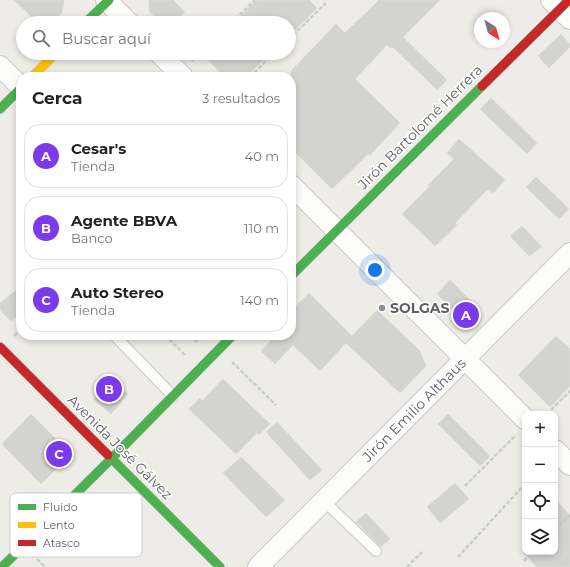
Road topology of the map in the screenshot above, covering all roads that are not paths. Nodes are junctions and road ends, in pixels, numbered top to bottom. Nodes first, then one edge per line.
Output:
1 (107, 0) edge
2 (562, 7) edge
3 (92, 16) edge
4 (122, 16) edge
5 (49, 60) edge
6 (166, 60) edge
7 (0, 66) edge
8 (37, 72) edge
9 (178, 72) edge
10 (16, 82) edge
11 (16, 92) edge
12 (0, 109) edge
13 (296, 190) edge
14 (336, 230) junction
15 (570, 253) edge
16 (296, 271) edge
17 (119, 340) edge
18 (228, 340) edge
19 (0, 347) edge
20 (465, 359) junction
21 (173, 396) junction
22 (522, 425) edge
23 (558, 453) edge
24 (112, 458) junction
25 (570, 465) edge
26 (77, 493) edge
27 (324, 501) junction
28 (376, 552) dead end
29 (12, 557) edge
30 (2, 567) edge
31 (220, 567) edge
32 (258, 567) edge

1 - 3 street
1 - 4 street
2 - 14 street, Jirón Bartolomé Herrera
5 - 8 street
6 - 9 street
7 - 10 street
11 - 12 street
13 - 14 street
14 - 16 street, Jirón Bartolomé Herrera
14 - 20 street
15 - 20 street, Jirón Emilio Althaus
17 - 21 lane
18 - 21 street
19 - 24 street, Avenida José Gálvez
20 - 22 street
20 - 27 street, Jirón Emilio Althaus
21 - 24 street
23 - 25 street
24 - 26 street
24 - 31 street, Avenida José Gálvez
27 - 28 lane
27 - 32 street, Jirón Emilio Althaus
29 - 30 street

